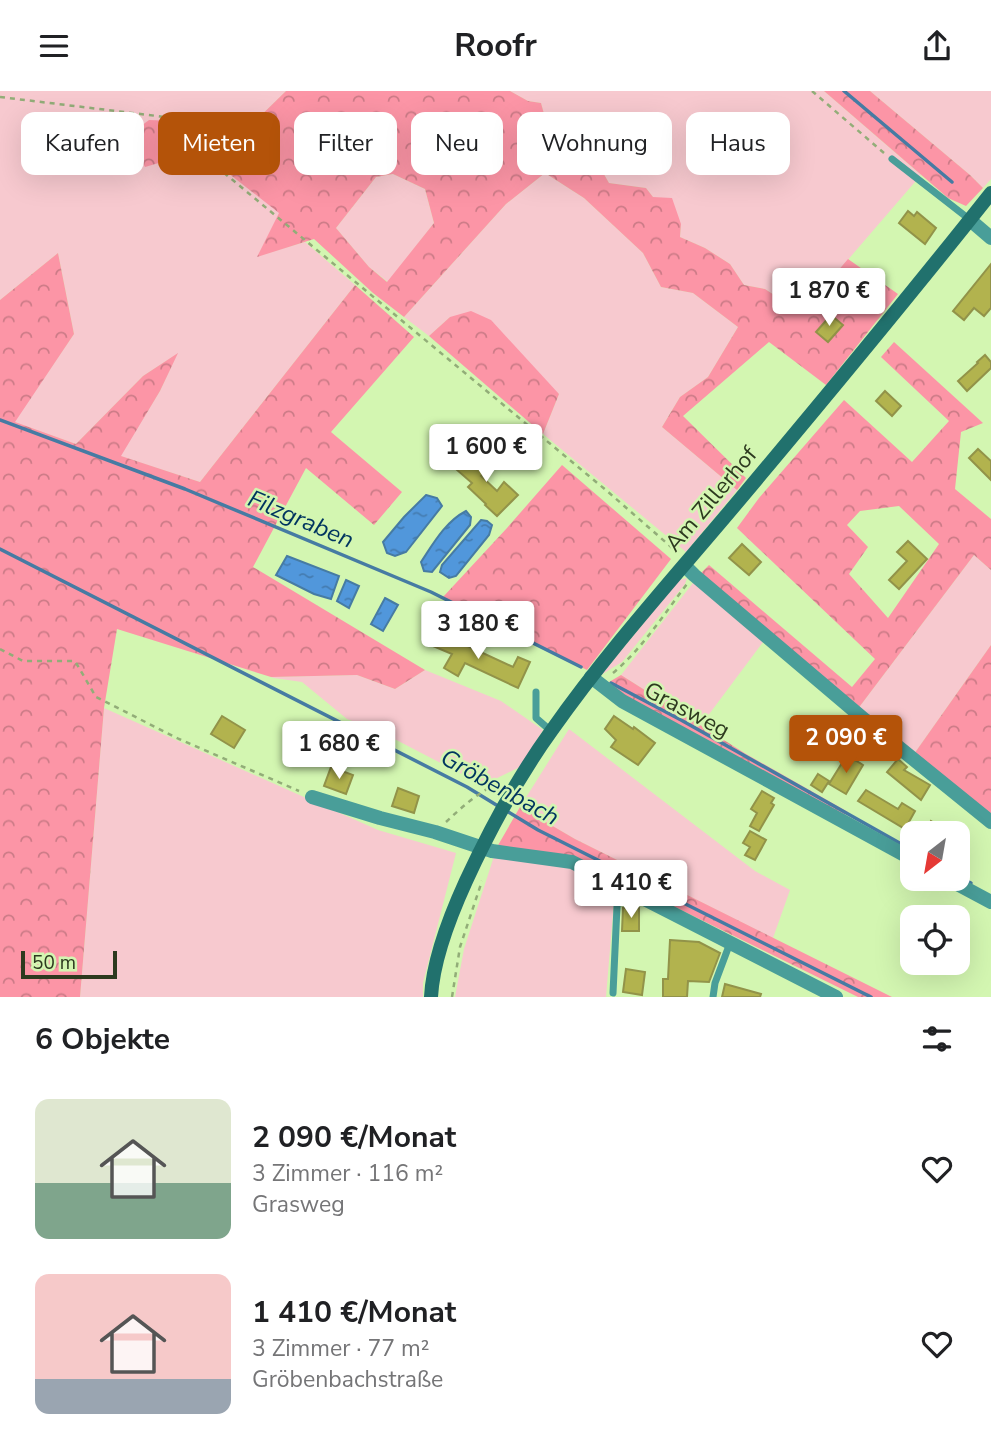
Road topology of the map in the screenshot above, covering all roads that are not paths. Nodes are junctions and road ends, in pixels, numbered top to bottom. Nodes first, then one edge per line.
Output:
1 (892, 159) road end
2 (991, 193) edge
3 (970, 220) junction
4 (991, 238) edge
5 (687, 564) junction
6 (591, 677) junction
7 (536, 692) dead end
8 (551, 731) junction
9 (312, 797) road end
10 (991, 822) edge
11 (482, 846) junction
12 (900, 852) edge
13 (618, 884) junction
14 (970, 891) edge
15 (991, 902) edge
16 (731, 943) junction
17 (613, 993) dead end
18 (430, 997) edge
19 (713, 997) edge
20 (836, 997) edge

1 - 3 lane
2 - 3 street, Am Zillerhof
3 - 4 street
3 - 5 street, Am Zillerhof
5 - 6 street, Am Zillerhof
5 - 10 street
6 - 8 street, Am Zillerhof
6 - 12 street, Grasweg
7 - 8 lane
8 - 11 street, Am Zillerhof
9 - 11 street
11 - 13 street
11 - 18 street, Am Zillerhof
13 - 16 street
13 - 17 lane
14 - 15 street
16 - 19 lane
16 - 20 street

